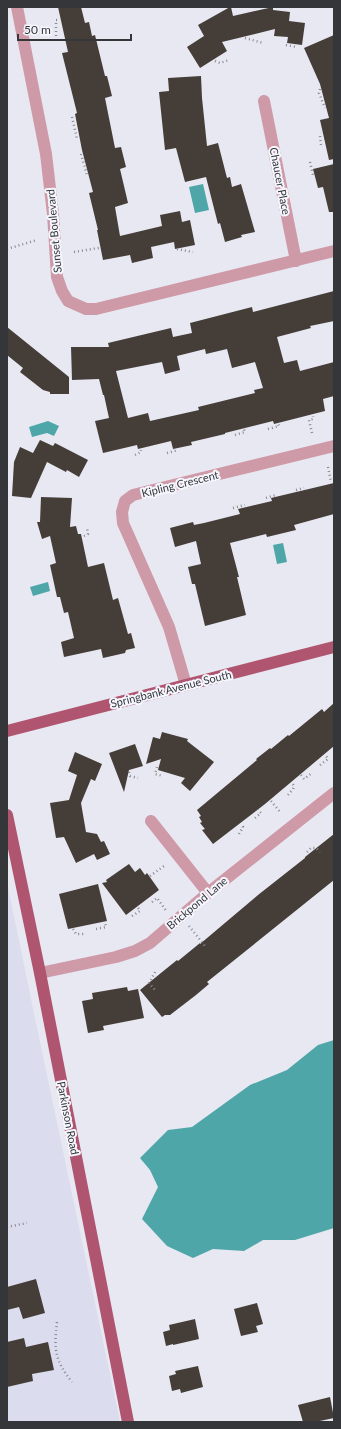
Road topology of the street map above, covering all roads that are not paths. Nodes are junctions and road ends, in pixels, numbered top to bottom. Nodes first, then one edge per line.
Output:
1 (17, 7) edge
2 (264, 101) dead end
3 (334, 251) edge
4 (296, 261) junction
5 (334, 446) edge
6 (334, 647) edge
7 (186, 685) junction
8 (7, 730) edge
9 (334, 793) edge
10 (7, 815) edge
11 (151, 821) dead end
12 (208, 893) junction
13 (40, 973) junction
14 (128, 1422) edge

1 - 4 street, Sunset Boulevard
2 - 4 street, Chaucer Place
3 - 4 street, Sunset Boulevard
5 - 7 street, Kipling Crescent
6 - 7 main road, Springbank Avenue South
7 - 8 main road, Springbank Avenue South
9 - 12 street, Brickpond Lane
10 - 13 main road, Parkinson Road
11 - 12 street
12 - 13 street, Brickpond Lane
13 - 14 main road, Parkinson Road

